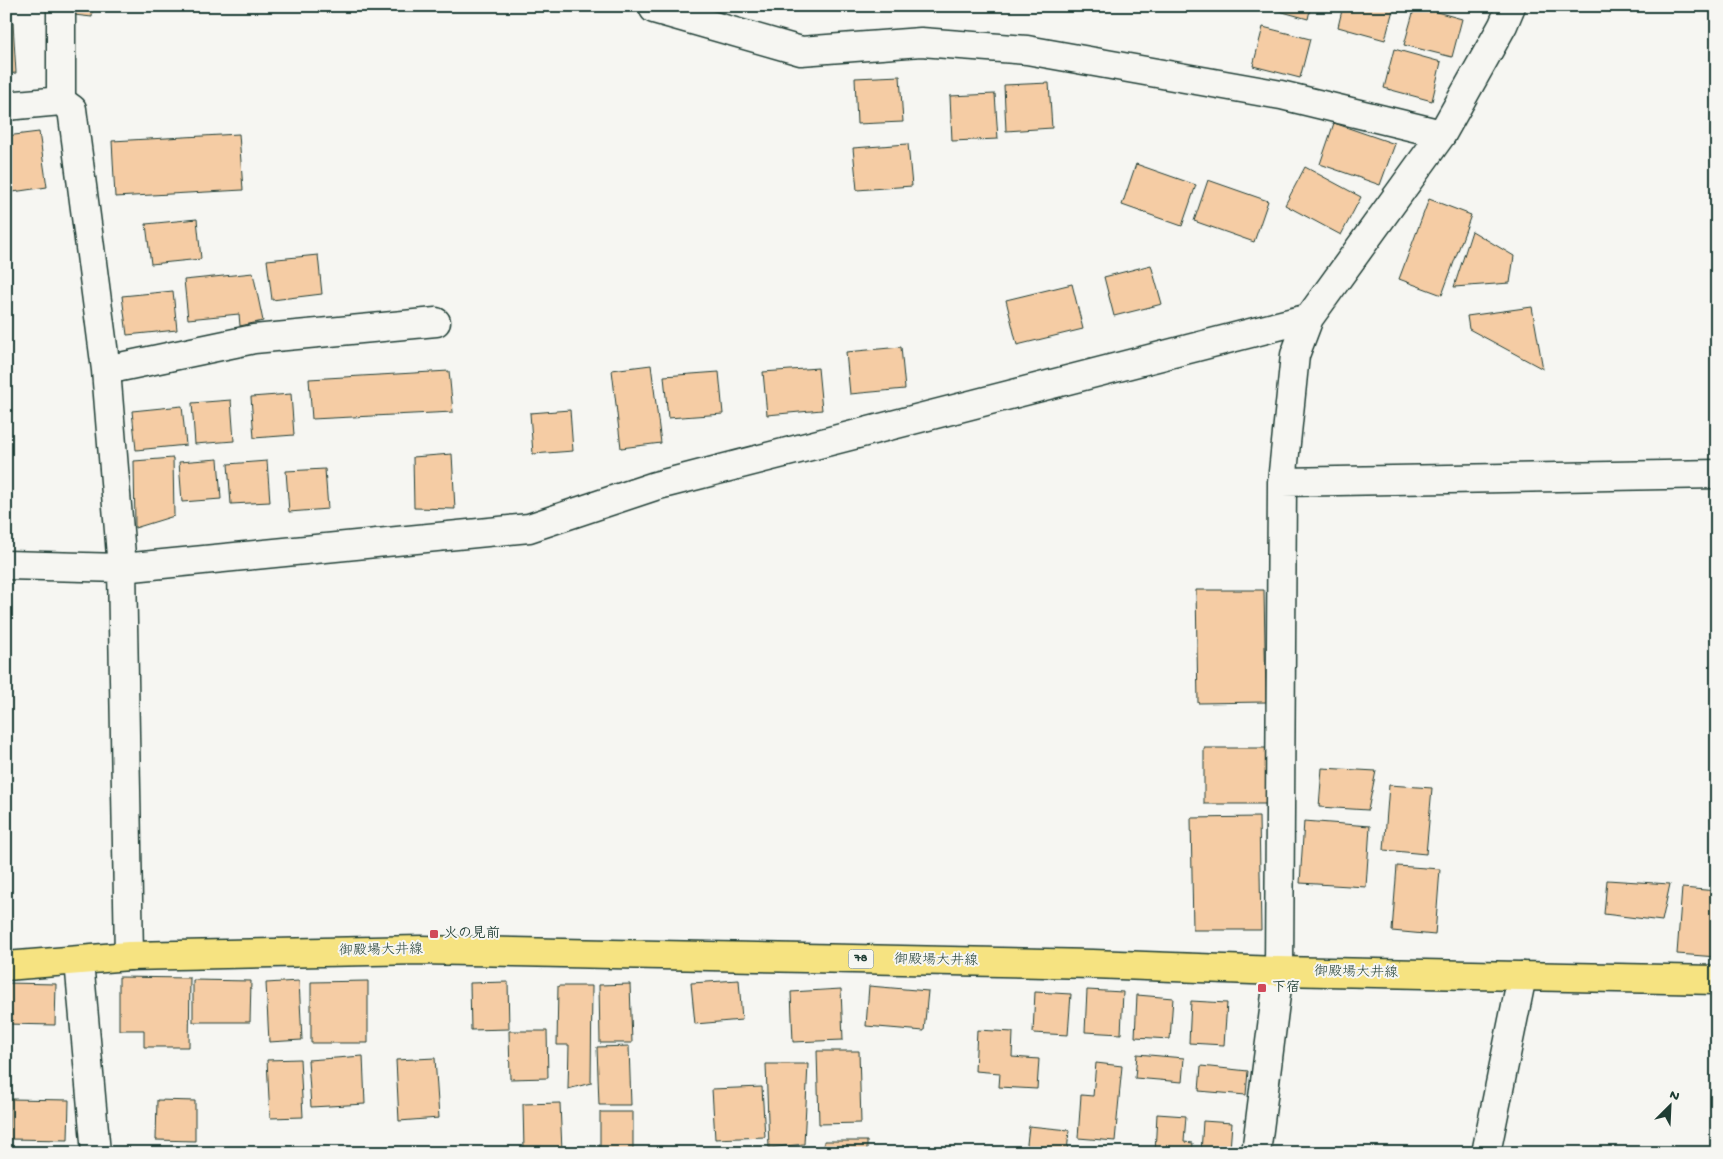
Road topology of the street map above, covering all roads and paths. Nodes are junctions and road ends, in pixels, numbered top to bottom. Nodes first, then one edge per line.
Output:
1 (61, 6) edge
2 (654, 9) dead end
3 (1507, 16) edge
4 (61, 101) junction
5 (6, 106) edge
6 (1442, 134) junction
7 (1309, 318) junction
8 (436, 322) dead end
9 (106, 370) junction
10 (1717, 474) edge
11 (1282, 482) junction
12 (6, 565) edge
13 (122, 568) junction
14 (129, 956) junction
15 (79, 961) junction
16 (6, 966) edge
17 (1279, 971) junction
18 (1522, 976) junction
19 (1717, 980) edge
20 (96, 1153) edge
21 (1256, 1153) edge
22 (1486, 1153) edge

1 - 4 street
2 - 6 street
3 - 6 street
4 - 5 street
4 - 9 street
6 - 7 street
7 - 11 street
7 - 13 street
8 - 9 street
9 - 13 street
10 - 11 street
11 - 17 street
12 - 13 street
13 - 14 street
14 - 15 main road, 御殿場大井線 / 78
14 - 17 main road, 御殿場大井線 / 78
15 - 16 main road, 御殿場大井線 / 78
15 - 20 street
17 - 18 main road, 御殿場大井線 / 78
17 - 21 street
18 - 19 main road, 御殿場大井線 / 78
18 - 22 street

